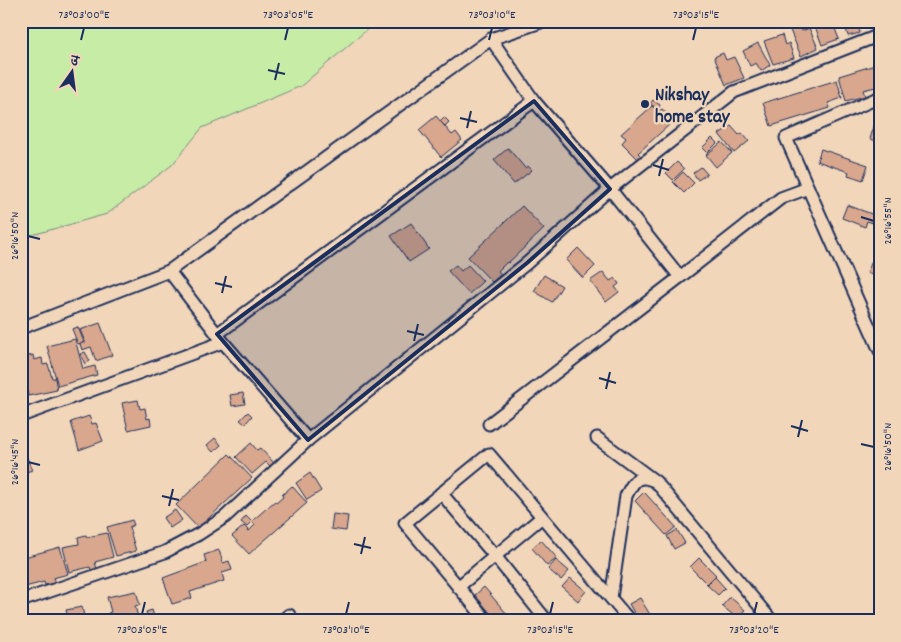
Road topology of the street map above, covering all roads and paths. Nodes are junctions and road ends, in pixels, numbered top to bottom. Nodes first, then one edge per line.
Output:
1 (544, 21) edge
2 (880, 35) edge
3 (491, 39) junction
4 (880, 97) edge
5 (534, 101) junction
6 (808, 188) junction
7 (610, 189) junction
8 (169, 272) junction
9 (680, 277) junction
10 (21, 328) edge
11 (220, 338) junction
12 (880, 350) edge
13 (21, 416) edge
14 (489, 424) dead end
15 (597, 438) dead end
16 (308, 440) junction
17 (656, 482) junction
18 (441, 493) junction
19 (542, 517) junction
20 (495, 556) junction
21 (458, 587) junction
22 (611, 598) junction
23 (21, 601) edge
24 (282, 621) edge
25 (294, 621) edge
26 (487, 621) edge
27 (547, 621) edge
28 (630, 621) edge
29 (772, 621) edge

1 - 3 street
2 - 7 street
3 - 5 street
3 - 8 street
4 - 6 street
5 - 7 street
5 - 11 street
6 - 9 street
6 - 12 street
7 - 9 street
7 - 16 street
8 - 10 street
8 - 11 street
9 - 14 street
11 - 13 street
11 - 16 street
15 - 17 street
16 - 23 street
17 - 22 street
17 - 29 street
18 - 19 street
18 - 20 street
18 - 21 street
19 - 20 street
19 - 22 street
20 - 21 street
20 - 27 street
21 - 26 street
22 - 28 street
24 - 25 street

